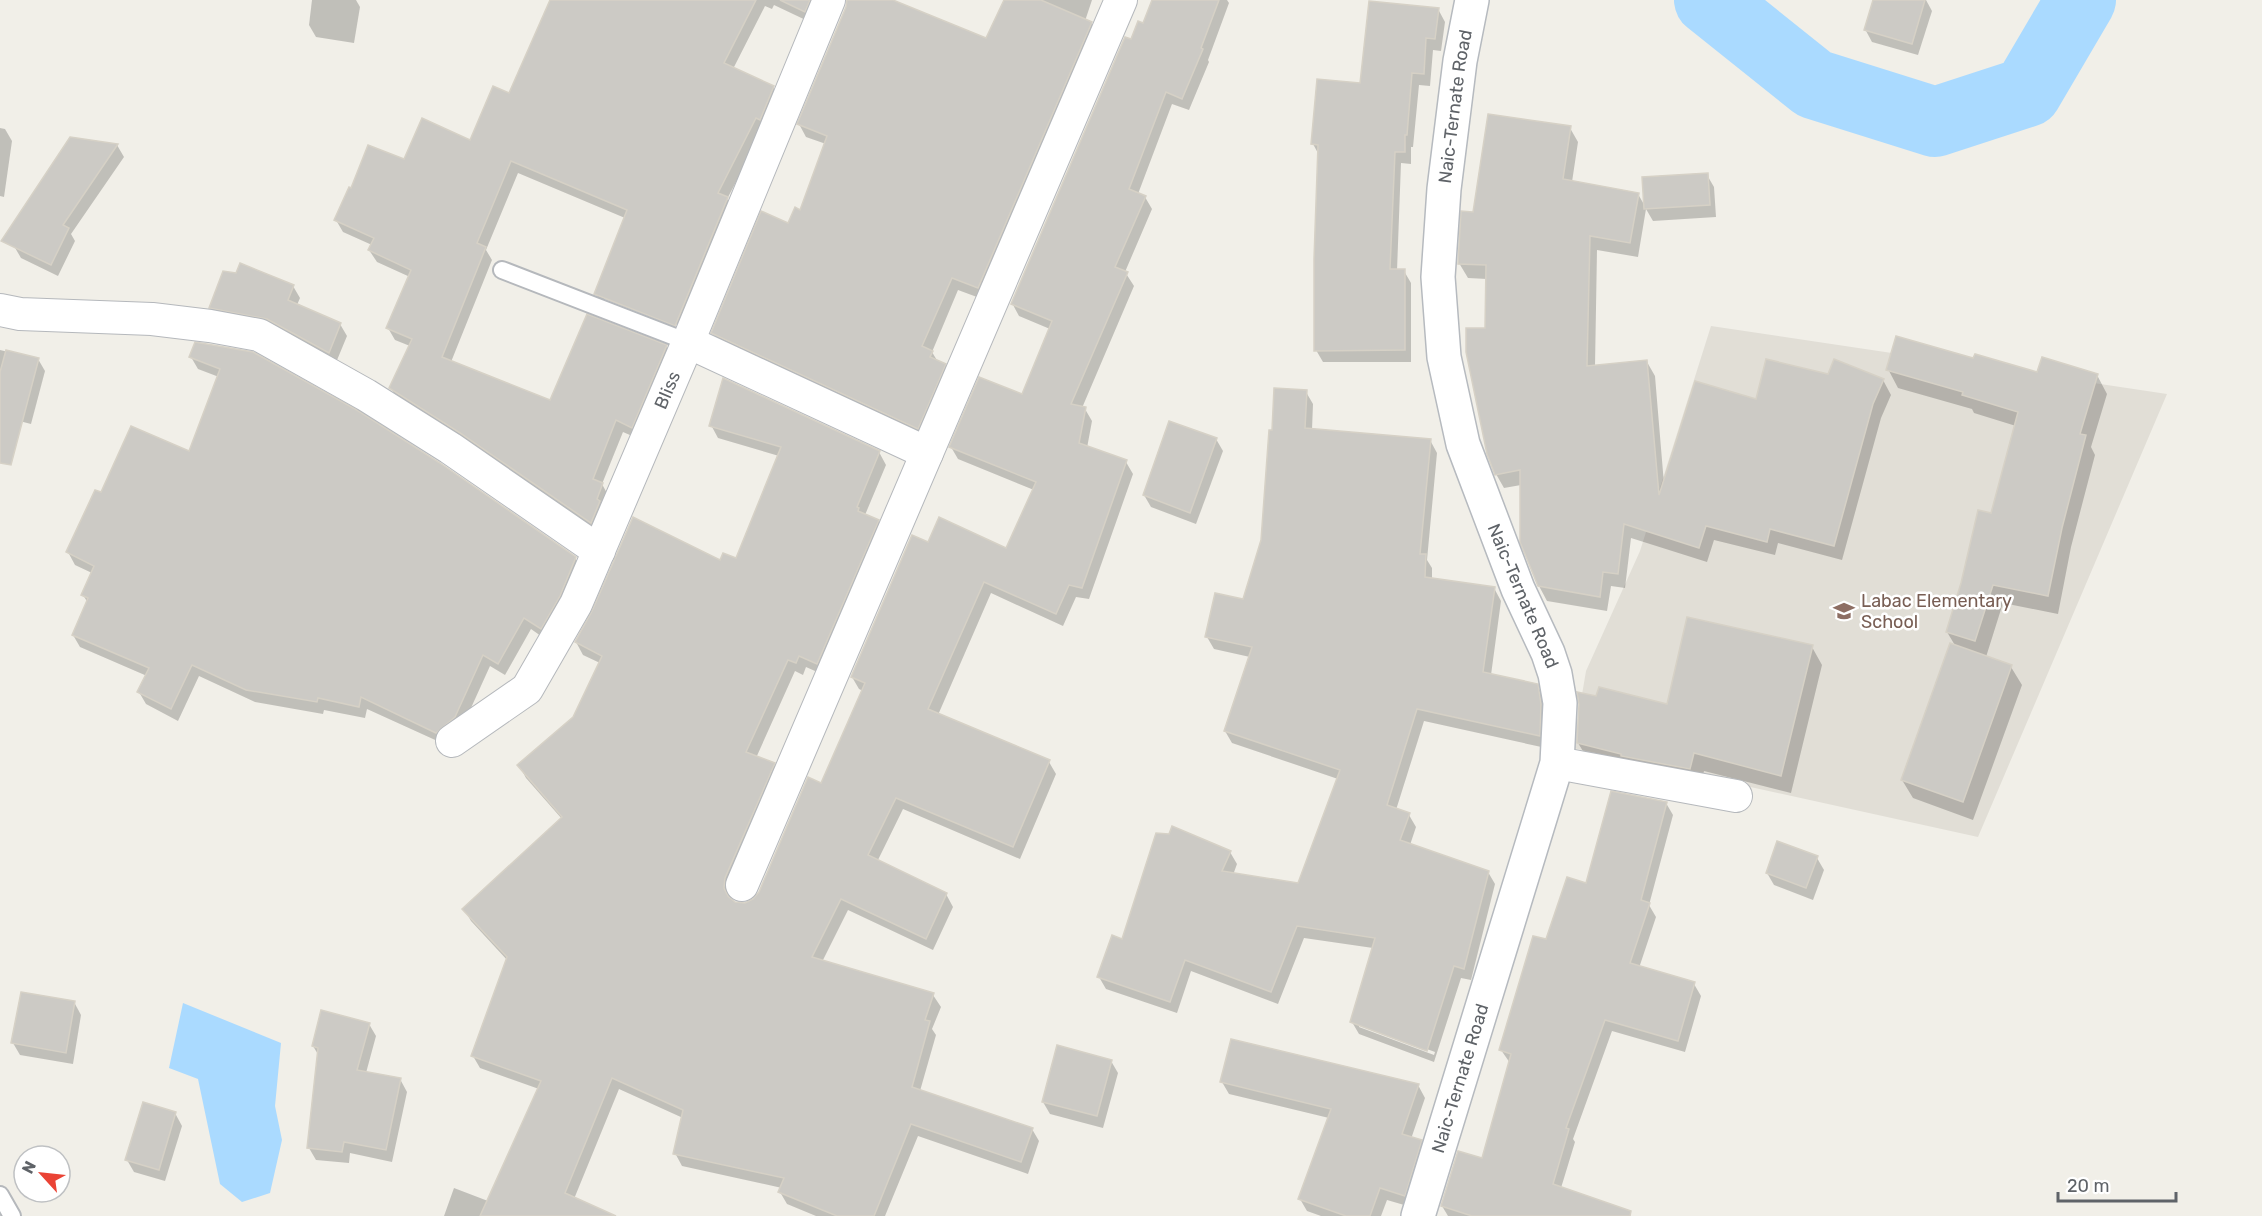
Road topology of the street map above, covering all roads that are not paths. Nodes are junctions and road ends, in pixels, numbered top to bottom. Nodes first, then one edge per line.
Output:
1 (828, 0) edge
2 (1121, 0) edge
3 (1472, 0) edge
4 (502, 270) dead end
5 (0, 310) edge
6 (688, 342) junction
7 (927, 453) junction
8 (599, 550) junction
9 (452, 741) dead end
10 (1557, 763) junction
11 (1736, 796) dead end
12 (741, 885) dead end
13 (0, 1195) edge
14 (12, 1216) edge
15 (1418, 1216) edge

1 - 6 street, Bliss
2 - 7 street
3 - 10 main road, Naic-Ternate Road
4 - 6 lane
5 - 8 street
6 - 7 street
6 - 8 street, Bliss
7 - 12 street
8 - 9 street, Bliss
10 - 11 street
10 - 15 main road, Naic-Ternate Road
13 - 14 lane

